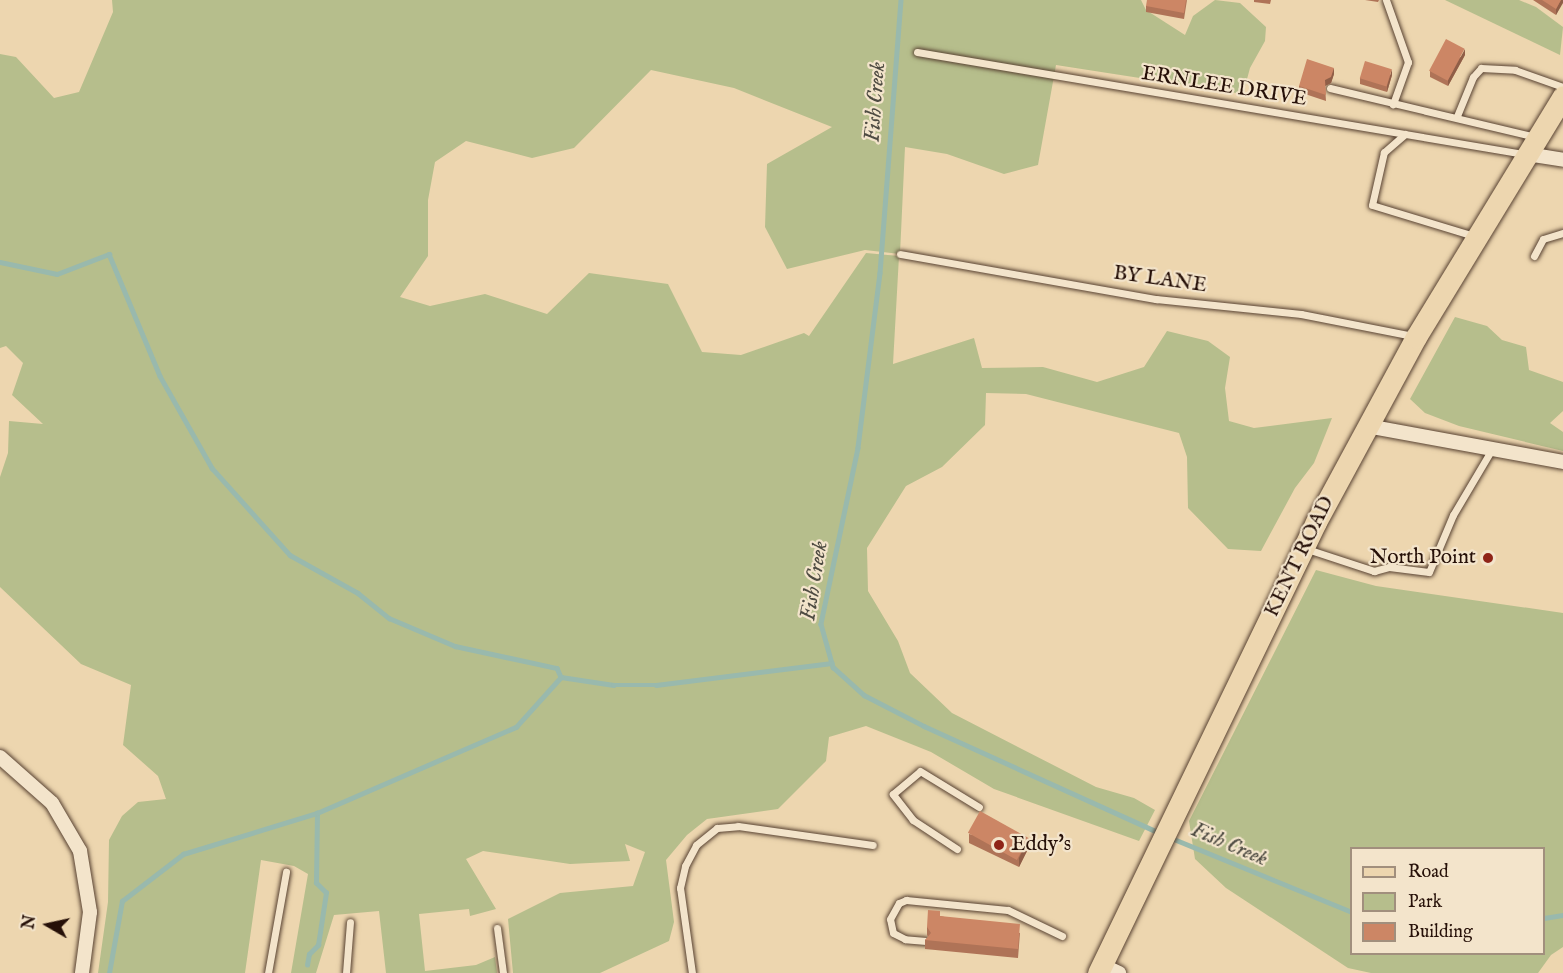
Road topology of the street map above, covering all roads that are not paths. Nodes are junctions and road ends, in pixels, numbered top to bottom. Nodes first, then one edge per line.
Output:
1 (1386, 0) edge
2 (917, 52) dead end
3 (1563, 87) edge
4 (1330, 88) dead end
5 (1563, 96) edge
6 (1393, 104) junction
7 (1456, 116) junction
8 (1405, 134) junction
9 (1532, 146) junction
10 (1563, 160) edge
11 (1563, 233) edge
12 (1476, 237) junction
13 (900, 254) dead end
14 (1534, 256) dead end
15 (1416, 337) junction
16 (1367, 426) junction
17 (1492, 449) junction
18 (1563, 462) edge
19 (1304, 547) junction
20 (0, 757) edge
21 (979, 807) dead end
22 (873, 845) dead end
23 (957, 849) dead end
24 (286, 872) dead end
25 (350, 922) dead end
26 (496, 928) dead end
27 (1062, 936) dead end
28 (926, 941) edge
29 (1106, 971) edge
30 (82, 973) edge
31 (268, 973) edge
32 (346, 973) edge
33 (503, 973) edge
34 (692, 973) edge

1 - 6 lane
2 - 8 lane, ERNLEE DRIVE
3 - 7 lane
4 - 6 lane
5 - 9 main road, KENT ROAD
6 - 7 lane
7 - 9 lane
8 - 9 lane, ERNLEE DRIVE
8 - 12 lane
9 - 10 street
9 - 12 main road, KENT ROAD
11 - 14 lane
12 - 15 main road, KENT ROAD
13 - 15 lane, BY LANE
15 - 16 main road, KENT ROAD
16 - 17 street
16 - 19 main road, KENT ROAD
17 - 18 street
17 - 19 lane
19 - 29 main road, KENT ROAD
20 - 30 street
21 - 23 lane
22 - 34 lane
24 - 31 lane
25 - 32 lane
26 - 33 lane
27 - 28 lane

